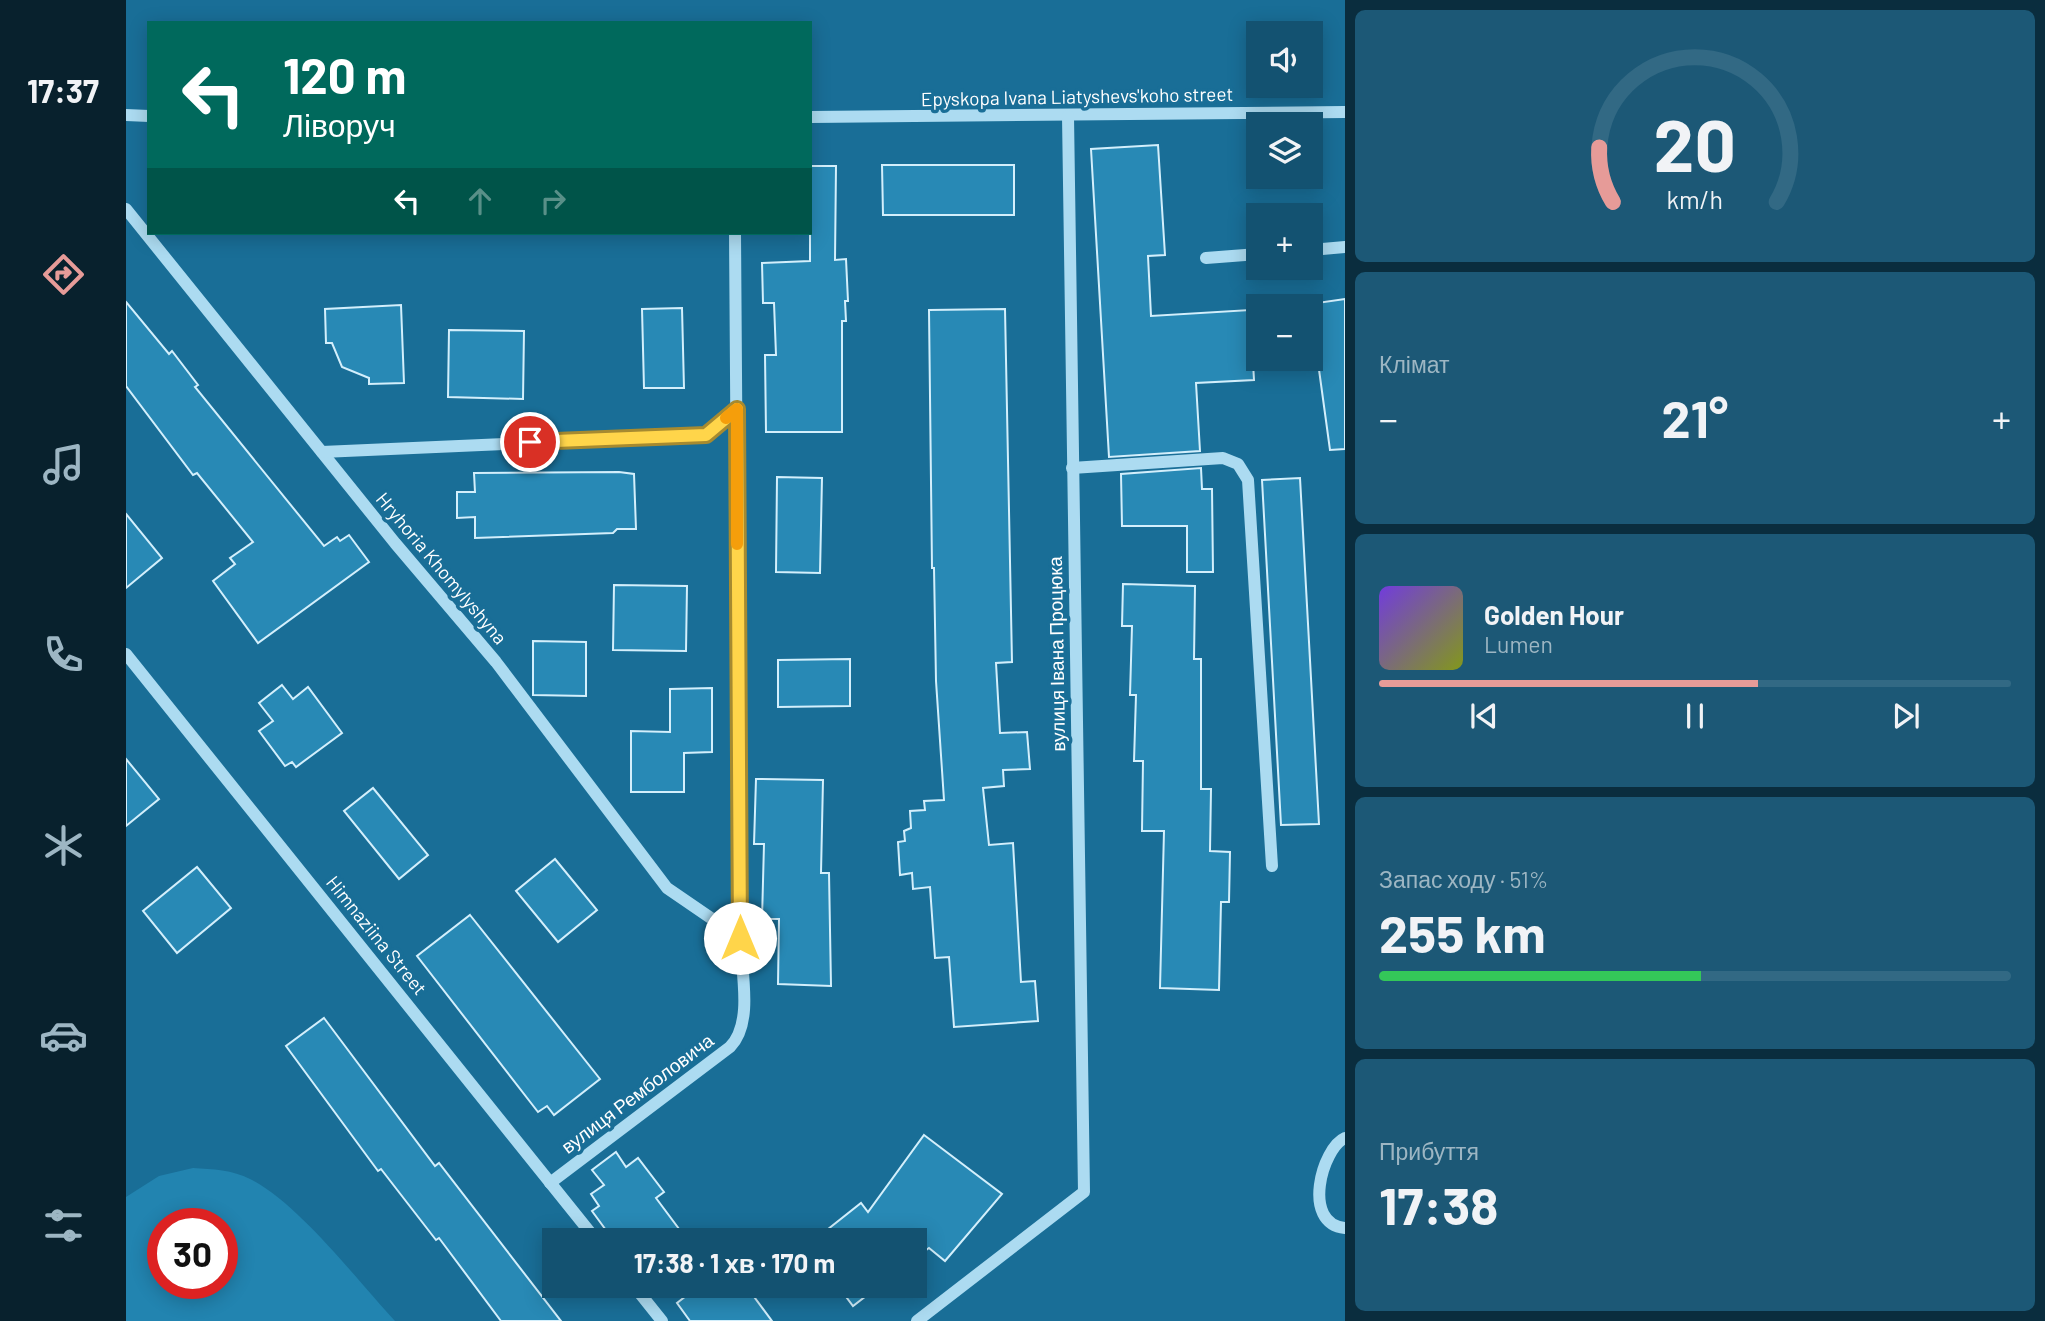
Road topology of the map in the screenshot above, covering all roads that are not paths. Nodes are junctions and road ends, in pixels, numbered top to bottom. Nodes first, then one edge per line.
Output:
1 (1345, 112) edge
2 (126, 116) edge
3 (147, 116) edge
4 (1068, 116) junction
5 (812, 117) edge
6 (126, 209) edge
7 (735, 235) edge
8 (1345, 247) edge
9 (1323, 249) edge
10 (1246, 255) edge
11 (1206, 258) dead end
12 (737, 409) junction
13 (322, 452) junction
14 (1072, 468) junction
15 (126, 654) edge
16 (1272, 866) dead end
17 (740, 938) junction
18 (1345, 1138) edge
19 (550, 1183) junction
20 (586, 1228) edge
21 (1345, 1228) edge
22 (644, 1298) edge
23 (662, 1321) edge
24 (917, 1321) edge

1 - 4 street, Epyskopa Ivana Liatyshevs'koho street
2 - 3 street
4 - 5 street, Epyskopa Ivana Liatyshevs'koho street
4 - 14 street, вулиця Івана Процюка
6 - 13 street, Hryhoria Khomylyshyna
7 - 12 street, вулиця Ремболовича
8 - 9 street
10 - 11 street
12 - 13 street
12 - 17 street, вулиця Ремболовича
13 - 17 street, Hryhoria Khomylyshyna
14 - 16 street
14 - 24 street, вулиця Івана Процюка
15 - 19 street, Himnaziina Street
17 - 19 street, вулиця Ремболовича
18 - 21 street
19 - 20 street, Himnaziina Street
22 - 23 street

